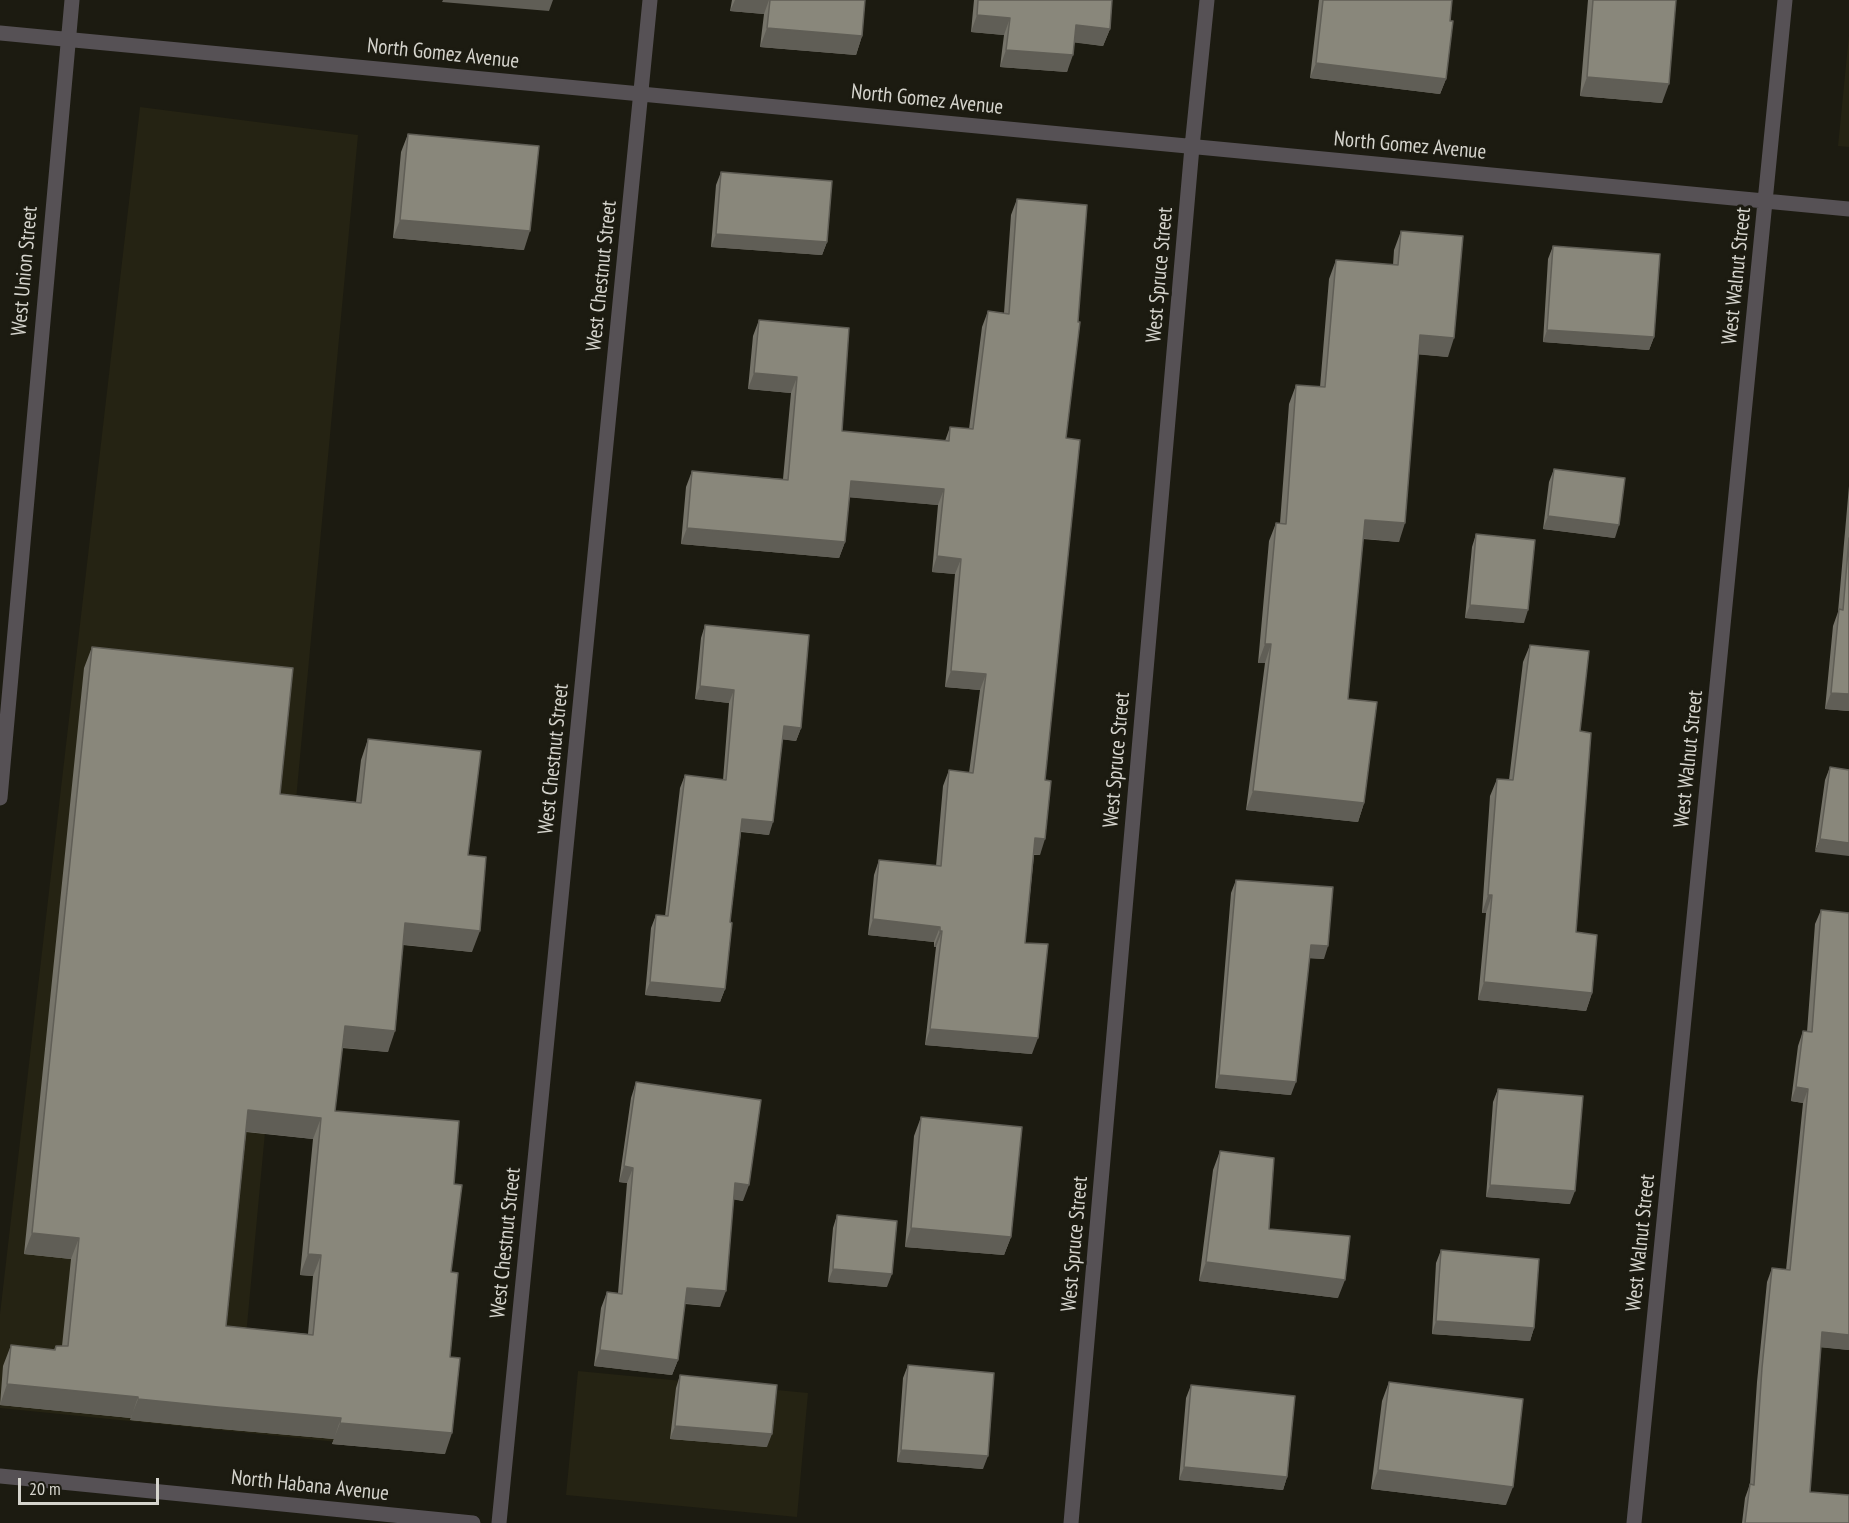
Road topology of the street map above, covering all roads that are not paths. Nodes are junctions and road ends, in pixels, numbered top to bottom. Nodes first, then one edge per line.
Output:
1 (72, 0) edge
2 (650, 0) edge
3 (1207, 0) edge
4 (1785, 0) edge
5 (0, 33) edge
6 (68, 39) junction
7 (641, 94) junction
8 (1192, 147) junction
9 (1765, 201) junction
10 (1849, 209) edge
11 (0, 798) edge
12 (0, 1476) edge
13 (473, 1523) edge
14 (499, 1523) edge
15 (1071, 1523) edge
16 (1634, 1523) edge

1 - 6 street, West Union Street
2 - 7 street, West Chestnut Street
3 - 8 street, West Spruce Street
4 - 9 street, West Walnut Street
5 - 6 street, North Gomez Avenue
6 - 7 street, North Gomez Avenue
6 - 11 street, West Union Street
7 - 8 street, North Gomez Avenue
7 - 14 street, West Chestnut Street
8 - 9 street, North Gomez Avenue
8 - 15 street, West Spruce Street
9 - 10 street, North Gomez Avenue
9 - 16 street, West Walnut Street
12 - 13 street, North Habana Avenue

